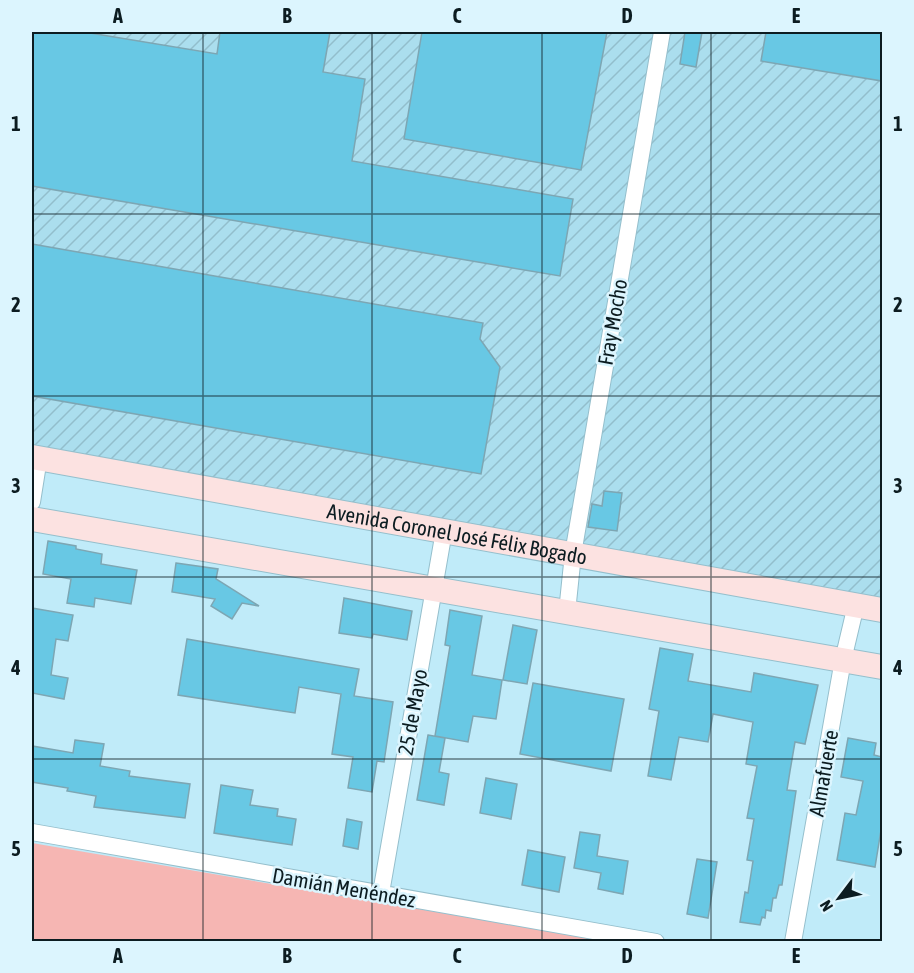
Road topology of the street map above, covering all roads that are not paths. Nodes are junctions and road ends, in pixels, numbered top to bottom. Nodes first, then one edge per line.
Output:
1 (662, 32) edge
2 (35, 457) edge
3 (32, 502) edge
4 (32, 519) edge
5 (444, 531) junction
6 (573, 554) junction
7 (434, 589) junction
8 (856, 605) junction
9 (882, 610) edge
10 (567, 612) junction
11 (843, 660) junction
12 (882, 667) edge
13 (32, 832) edge
14 (381, 893) junction
15 (656, 942) edge
16 (794, 942) edge

1 - 6 street, Fray Mocho
2 - 3 street
2 - 5 main road, Avenida Coronel José Félix Bogado
4 - 7 main road
5 - 6 main road, Avenida Coronel José Félix Bogado
5 - 7 street, 25 de Mayo
6 - 8 main road, Avenida Coronel José Félix Bogado
6 - 10 street, Fray Mocho
7 - 10 main road
7 - 14 street, 25 de Mayo
8 - 9 main road, Avenida Coronel José Félix Bogado
8 - 11 street, Almafuerte
10 - 11 main road
11 - 12 main road
11 - 16 street, Almafuerte
13 - 14 street, Damián Menéndez
14 - 15 street, Damián Menéndez

